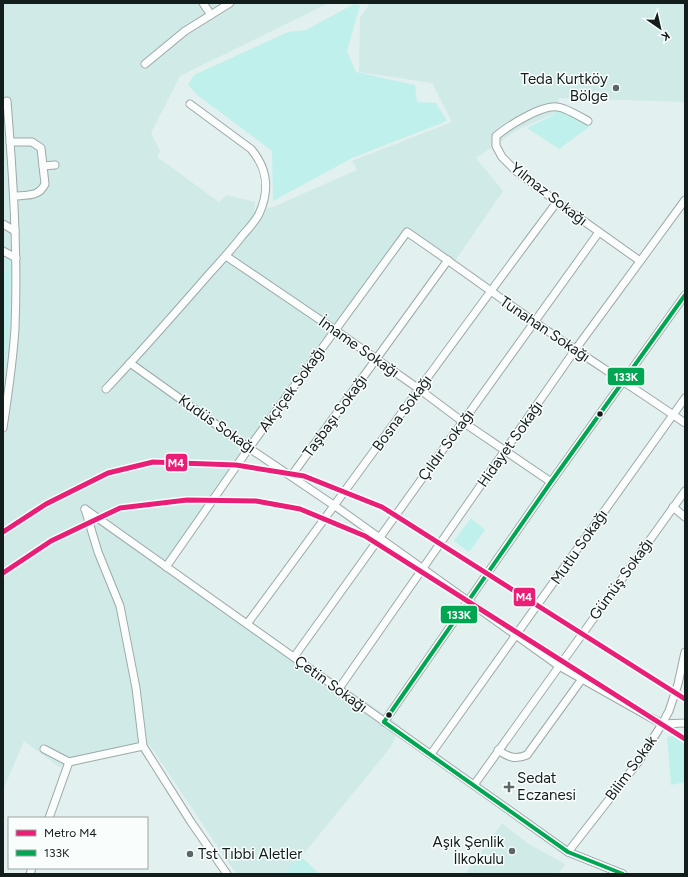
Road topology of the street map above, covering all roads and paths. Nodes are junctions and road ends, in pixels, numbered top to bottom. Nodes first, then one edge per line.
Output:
1 (203, 3) edge
2 (230, 3) edge
3 (211, 15) junction
4 (145, 64) dead end
5 (7, 101) dead end
6 (190, 104) dead end
7 (588, 120) dead end
8 (10, 142) junction
9 (55, 165) dead end
10 (43, 166) junction
11 (14, 196) junction
12 (685, 200) edge
13 (556, 202) junction
14 (3, 224) edge
15 (15, 231) junction
16 (407, 232) joint
17 (599, 232) junction
18 (3, 251) edge
19 (226, 256) junction
20 (16, 258) junction
21 (448, 260) junction
22 (640, 261) junction
23 (490, 291) junction
24 (685, 295) edge
25 (534, 322) junction
26 (335, 330) junction
27 (575, 350) junction
28 (376, 360) junction
29 (130, 363) junction
30 (624, 381) junction
31 (106, 389) dead end
32 (419, 389) junction
33 (685, 398) edge
34 (673, 414) junction
35 (463, 422) junction
36 (685, 423) edge
37 (3, 428) edge
38 (249, 448) junction
39 (505, 451) junction
40 (292, 475) junction
41 (551, 482) junction
42 (685, 491) edge
43 (335, 506) junction
44 (673, 507) junction
45 (685, 517) edge
46 (379, 537) junction
47 (166, 566) junction
48 (423, 568) junction
49 (469, 601) junction
50 (247, 624) junction
51 (516, 636) junction
52 (685, 652) edge
53 (294, 657) junction
54 (559, 666) junction
55 (582, 679) junction
56 (338, 690) junction
57 (384, 722) junction
58 (685, 723) edge
59 (662, 724) junction
60 (143, 746) junction
61 (44, 748) dead end
62 (498, 750) junction
63 (431, 754) junction
64 (69, 762) junction
65 (474, 784) junction
66 (49, 817) edge
67 (568, 852) junction
68 (228, 874) edge
69 (623, 874) edge

1 - 3 street
2 - 3 street
3 - 4 street
5 - 8 street
6 - 19 street
7 - 13 street, Yılmaz Sokağı
8 - 10 street
8 - 11 street
9 - 10 street
10 - 11 street
11 - 15 street
12 - 22 street, Hidayet Sokağı
13 - 17 street, Yılmaz Sokağı
13 - 23 street, Bosna Sokağı
14 - 15 street
15 - 20 street
16 - 21 street, Tunahan Sokağı
16 - 26 street, Akçiçek Sokağı
17 - 22 street, Yılmaz Sokağı
17 - 25 street, Çıldır Sokağı
18 - 20 street
19 - 26 street, İmame Sokağı
19 - 29 street
20 - 37 street
21 - 23 street, Tunahan Sokağı
21 - 28 street, Taşbaşı Sokağı
22 - 27 street, Hidayet Sokağı
23 - 25 street, Tunahan Sokağı
23 - 32 street, Bosna Sokağı
24 - 30 street
25 - 27 street, Tunahan Sokağı
25 - 35 street, Çıldır Sokağı
26 - 28 street, İmame Sokağı
26 - 38 street, Akçiçek Sokağı
27 - 30 street, Tunahan Sokağı
27 - 39 street, Hidayet Sokağı
28 - 32 street, İmame Sokağı
28 - 40 street, Taşbaşı Sokağı
29 - 31 street
29 - 38 street, Kudüs Sokağı
30 - 34 street, Tunahan Sokağı
30 - 41 street
32 - 35 street, İmame Sokağı
32 - 43 street, Bosna Sokağı
33 - 34 street, Mutlu Sokağı
34 - 36 street, Tunahan Sokağı
34 - 51 street, Mutlu Sokağı
35 - 39 street, İmame Sokağı
35 - 46 street, Çıldır Sokağı
38 - 40 street, Kudüs Sokağı
38 - 47 street, Akçiçek Sokağı
39 - 41 street, İmame Sokağı
39 - 48 street, Hidayet Sokağı
40 - 43 street, Kudüs Sokağı
41 - 49 street
42 - 44 street, Gümüş Sokağı
43 - 46 street, Kudüs Sokağı
43 - 50 street, Bosna Sokağı
44 - 45 street
44 - 54 street, Gümüş Sokağı
46 - 48 street, Kudüs Sokağı
46 - 53 street, Çıldır Sokağı
47 - 50 street, Çetin Sokağı
47 - 60 street, Çetin Sokağı
48 - 49 street, Kudüs Sokağı
48 - 56 street, Hidayet Sokağı
49 - 51 street, Kudüs Sokağı
49 - 57 street
50 - 53 street, Çetin Sokağı
51 - 54 street, Kudüs Sokağı
51 - 63 street, Mutlu Sokağı
52 - 59 street, Bilim Sokak
53 - 56 street, Çetin Sokağı
54 - 55 street, Kudüs Sokağı
54 - 62 street, Gümüş Sokağı
55 - 59 street, Kudüs Sokağı
55 - 62 street
56 - 57 street, Çetin Sokağı
57 - 63 street, Çetin Sokağı
58 - 59 street
59 - 67 street, Bilim Sokak
60 - 64 street
60 - 68 street
61 - 64 street
62 - 65 street, Gümüş Sokağı
63 - 65 street, Çetin Sokağı
64 - 66 street
65 - 67 street, Çetin Sokağı
67 - 69 street, Çetin Sokağı

